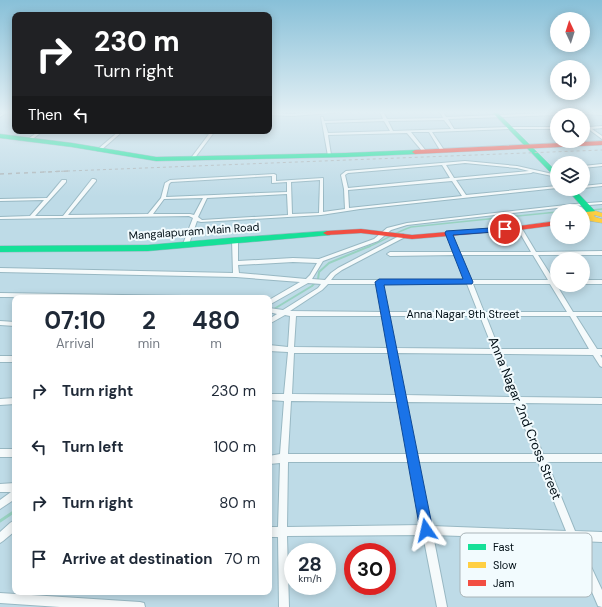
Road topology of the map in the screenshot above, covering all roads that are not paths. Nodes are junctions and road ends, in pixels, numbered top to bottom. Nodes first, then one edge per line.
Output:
1 (31, 140) edge
2 (110, 140) edge
3 (206, 140) edge
4 (327, 140) edge
5 (415, 140) edge
6 (436, 140) edge
7 (521, 140) edge
8 (602, 143) edge
9 (527, 146) junction
10 (99, 150) junction
11 (442, 150) junction
12 (424, 151) junction
13 (329, 155) junction
14 (193, 158) junction
15 (443, 164) junction
16 (602, 165) edge
17 (550, 166) edge
18 (590, 166) edge
19 (535, 171) junction
20 (550, 174) edge
21 (452, 179) junction
22 (94, 180) dead end
23 (64, 181) dead end
24 (289, 181) junction
25 (602, 186) edge
26 (590, 187) edge
27 (550, 188) edge
28 (346, 189) junction
29 (289, 194) junction
30 (206, 196) junction
31 (577, 196) edge
32 (465, 197) junction
33 (163, 198) junction
34 (47, 199) junction
35 (0, 200) edge
36 (602, 203) edge
37 (347, 210) junction
38 (321, 214) junction
39 (290, 215) junction
40 (595, 215) edge
41 (65, 216) junction
42 (150, 216) junction
43 (32, 217) junction
44 (0, 218) edge
45 (195, 218) junction
46 (550, 223) edge
47 (519, 228) junction
48 (449, 233) junction
49 (393, 235) junction
50 (235, 240) junction
51 (186, 244) junction
52 (0, 249) edge
53 (602, 253) edge
54 (390, 254) dead end
55 (457, 254) junction
56 (535, 254) junction
57 (319, 261) junction
58 (237, 263) junction
59 (0, 270) edge
60 (236, 275) junction
61 (550, 275) edge
62 (310, 281) junction
63 (323, 282) junction
64 (379, 282) junction
65 (469, 282) junction
66 (550, 282) edge
67 (590, 282) edge
68 (602, 282) edge
69 (560, 292) edge
70 (0, 295) edge
71 (12, 295) edge
72 (272, 301) edge
73 (272, 311) edge
74 (288, 313) junction
75 (385, 314) junction
76 (482, 314) junction
77 (571, 314) junction
78 (602, 314) edge
79 (272, 321) edge
80 (0, 323) edge
81 (12, 324) edge
82 (272, 348) edge
83 (292, 350) junction
84 (392, 350) junction
85 (498, 351) junction
86 (599, 352) edge
87 (0, 359) edge
88 (12, 359) edge
89 (602, 364) edge
90 (272, 397) edge
91 (287, 398) junction
92 (402, 398) junction
93 (518, 400) junction
94 (12, 401) edge
95 (602, 401) edge
96 (0, 402) edge
97 (12, 453) edge
98 (0, 454) edge
99 (284, 458) junction
100 (413, 458) junction
101 (542, 458) junction
102 (602, 458) edge
103 (272, 460) edge
104 (12, 487) edge
105 (0, 488) edge
106 (12, 496) edge
107 (0, 505) edge
108 (12, 528) edge
109 (426, 530) junction
110 (272, 532) edge
111 (282, 532) junction
112 (489, 533) edge
113 (571, 533) edge
114 (0, 538) edge
115 (592, 580) edge
116 (0, 598) edge
117 (602, 602) edge
118 (140, 607) edge
119 (284, 607) edge
120 (442, 607) edge

1 - 10 street
2 - 10 street
3 - 14 street
4 - 13 street
5 - 12 street
6 - 11 street
7 - 9 street
8 - 9 street
9 - 11 street
9 - 17 street
10 - 14 street
11 - 12 street
12 - 13 street
13 - 14 street
15 - 19 street
15 - 21 street
15 - 28 street
16 - 18 street
19 - 20 street
19 - 21 street
21 - 28 street
21 - 32 street
22 - 41 street
23 - 34 street
24 - 29 street
24 - 33 street
24 - 38 street
25 - 26 street
27 - 32 street
28 - 37 street
29 - 30 street
29 - 39 street
30 - 33 street
30 - 45 street
31 - 40 street
32 - 37 street
33 - 42 street
34 - 35 street
34 - 43 street
36 - 40 street
37 - 38 street
38 - 39 street
39 - 45 street
40 - 49 street
41 - 42 street
41 - 43 street
42 - 45 street
43 - 44 street
45 - 51 street
46 - 47 street, Mangalapuram Main Road
47 - 48 street, Mangalapuram Main Road
47 - 56 street
48 - 49 street, Mangalapuram Main Road
48 - 55 street, Anna Nagar 2nd Cross Street
49 - 50 street, Mangalapuram Main Road
49 - 57 street
49 - 63 street
50 - 51 street, Mangalapuram Main Road
50 - 58 street
51 - 52 street, Mangalapuram Main Road
53 - 56 street
54 - 55 street
55 - 56 street
55 - 65 street, Anna Nagar 2nd Cross Street
56 - 61 street
57 - 58 street
57 - 62 street
58 - 60 street
59 - 60 street
60 - 62 street
62 - 63 street
62 - 72 street
63 - 64 street
63 - 74 street
64 - 65 street
64 - 75 street
65 - 66 street
65 - 76 street, Anna Nagar 2nd Cross Street
67 - 68 street
69 - 77 street
70 - 71 street
73 - 74 street, Anna Nagar 9th Street
74 - 75 street, Anna Nagar 9th Street
74 - 79 street
74 - 83 street
75 - 76 street, Anna Nagar 9th Street
75 - 84 street
76 - 77 street, Anna Nagar 9th Street
76 - 85 street, Anna Nagar 2nd Cross Street
77 - 78 street, Anna Nagar 9th Street
77 - 86 street
80 - 81 street
82 - 83 street
83 - 84 street
83 - 91 street
84 - 85 street
84 - 92 street
85 - 86 street
85 - 93 street, Anna Nagar 2nd Cross Street
86 - 89 street
87 - 88 street
90 - 91 street
91 - 92 street
91 - 99 street
92 - 93 street
92 - 100 street
93 - 95 street
93 - 101 street, Anna Nagar 2nd Cross Street
94 - 96 street
97 - 98 street
99 - 100 street
99 - 103 street
99 - 111 street
100 - 101 street
100 - 109 street
101 - 102 street
101 - 113 street, Anna Nagar 2nd Cross Street
104 - 105 street
106 - 107 street
108 - 114 street
109 - 111 street
109 - 112 street
109 - 120 street
110 - 111 street
111 - 119 street
115 - 117 street, Anna Nagar 2nd Cross Street
116 - 118 street

